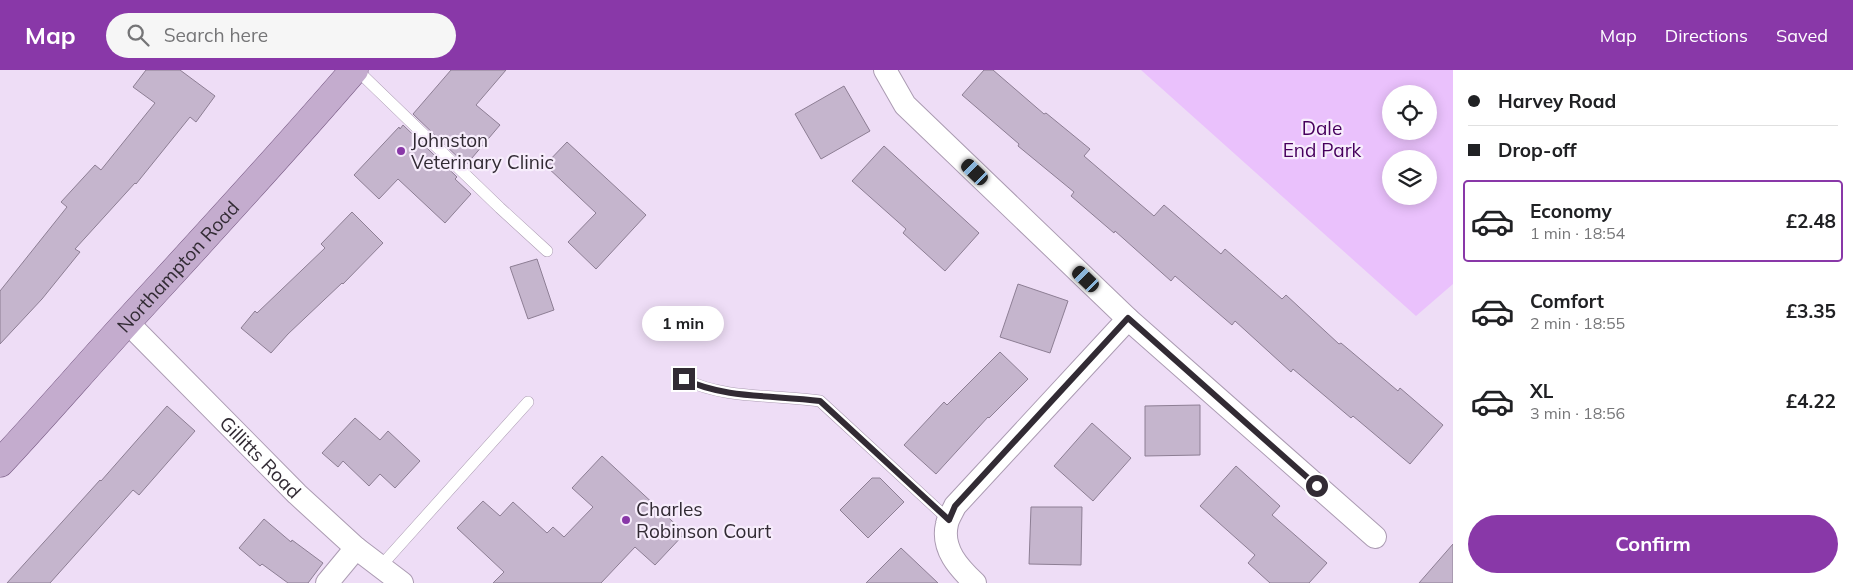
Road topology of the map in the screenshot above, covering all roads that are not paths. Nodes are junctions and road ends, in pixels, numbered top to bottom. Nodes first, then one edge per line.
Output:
1 (356, 70) edge
2 (885, 70) edge
3 (547, 251) dead end
4 (1128, 318) junction
5 (127, 322) junction
6 (684, 379) dead end
7 (528, 402) dead end
8 (0, 463) edge
9 (949, 520) junction
10 (1375, 537) dead end
11 (356, 548) junction
12 (380, 566) junction
13 (327, 583) edge
14 (402, 583) edge
15 (975, 583) edge

1 - 3 lane
1 - 5 main road, Northampton Road
2 - 4 street
4 - 9 street
4 - 10 street
5 - 8 main road, Northampton Road
5 - 11 street, Gillitts Road
6 - 9 lane
7 - 12 lane
9 - 15 street
11 - 12 street, Gillitts Road
11 - 13 street
12 - 14 street, Gillitts Road

